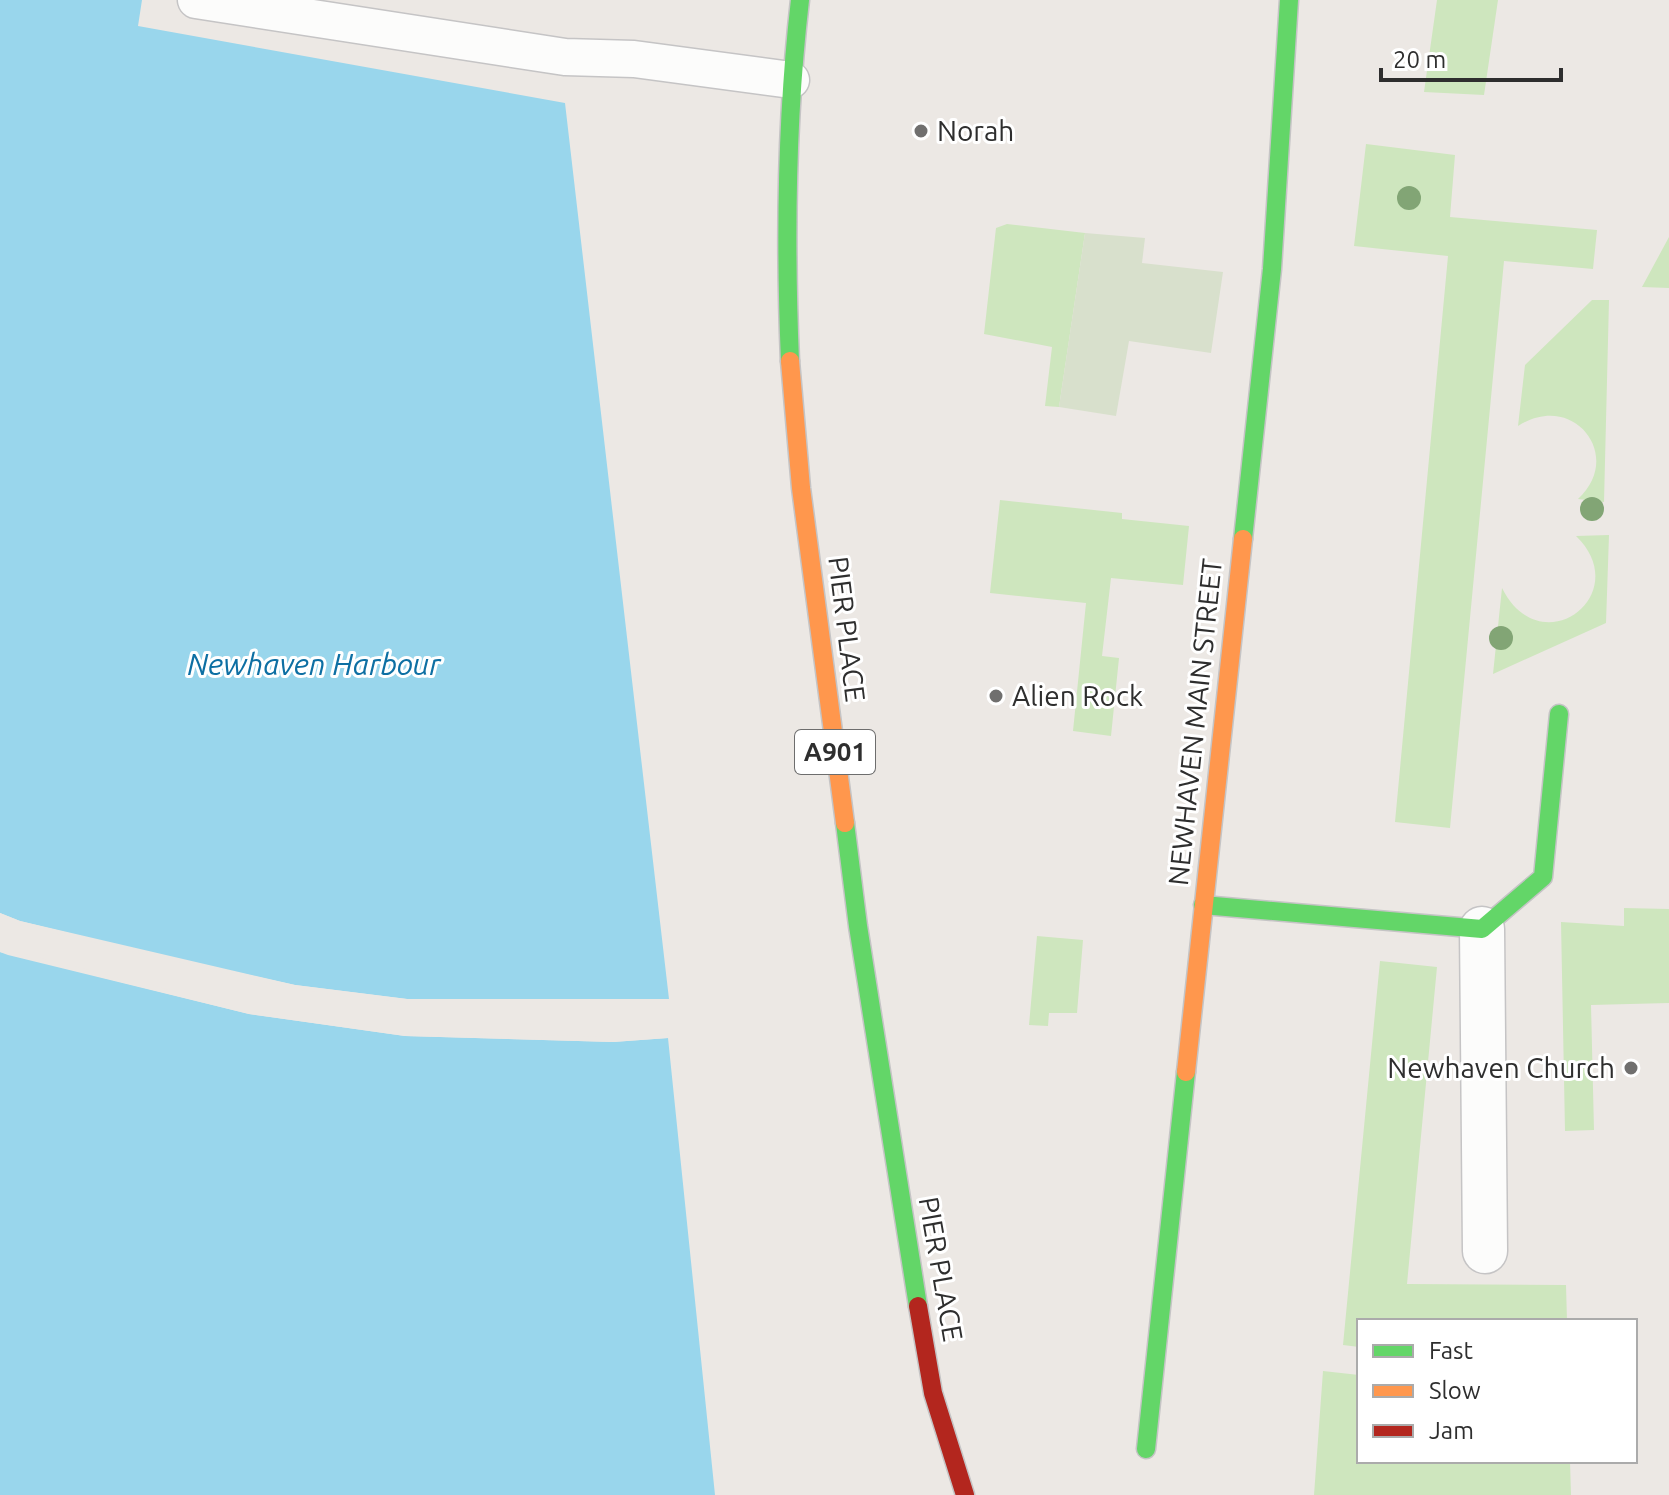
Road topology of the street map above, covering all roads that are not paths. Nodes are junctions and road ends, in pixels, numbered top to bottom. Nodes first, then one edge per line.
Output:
1 (196, 0) edge
2 (800, 0) edge
3 (1289, 0) edge
4 (791, 80) junction
5 (1559, 714) dead end
6 (1203, 905) junction
7 (1482, 929) junction
8 (1485, 1251) dead end
9 (1146, 1449) dead end
10 (965, 1495) edge

1 - 4 lane
2 - 4 street, PIER PLACE / A901
3 - 6 street, NEWHAVEN MAIN STREET
4 - 10 street, PIER PLACE / A901
5 - 7 street
6 - 7 street
6 - 9 street, NEWHAVEN MAIN STREET
7 - 8 street

